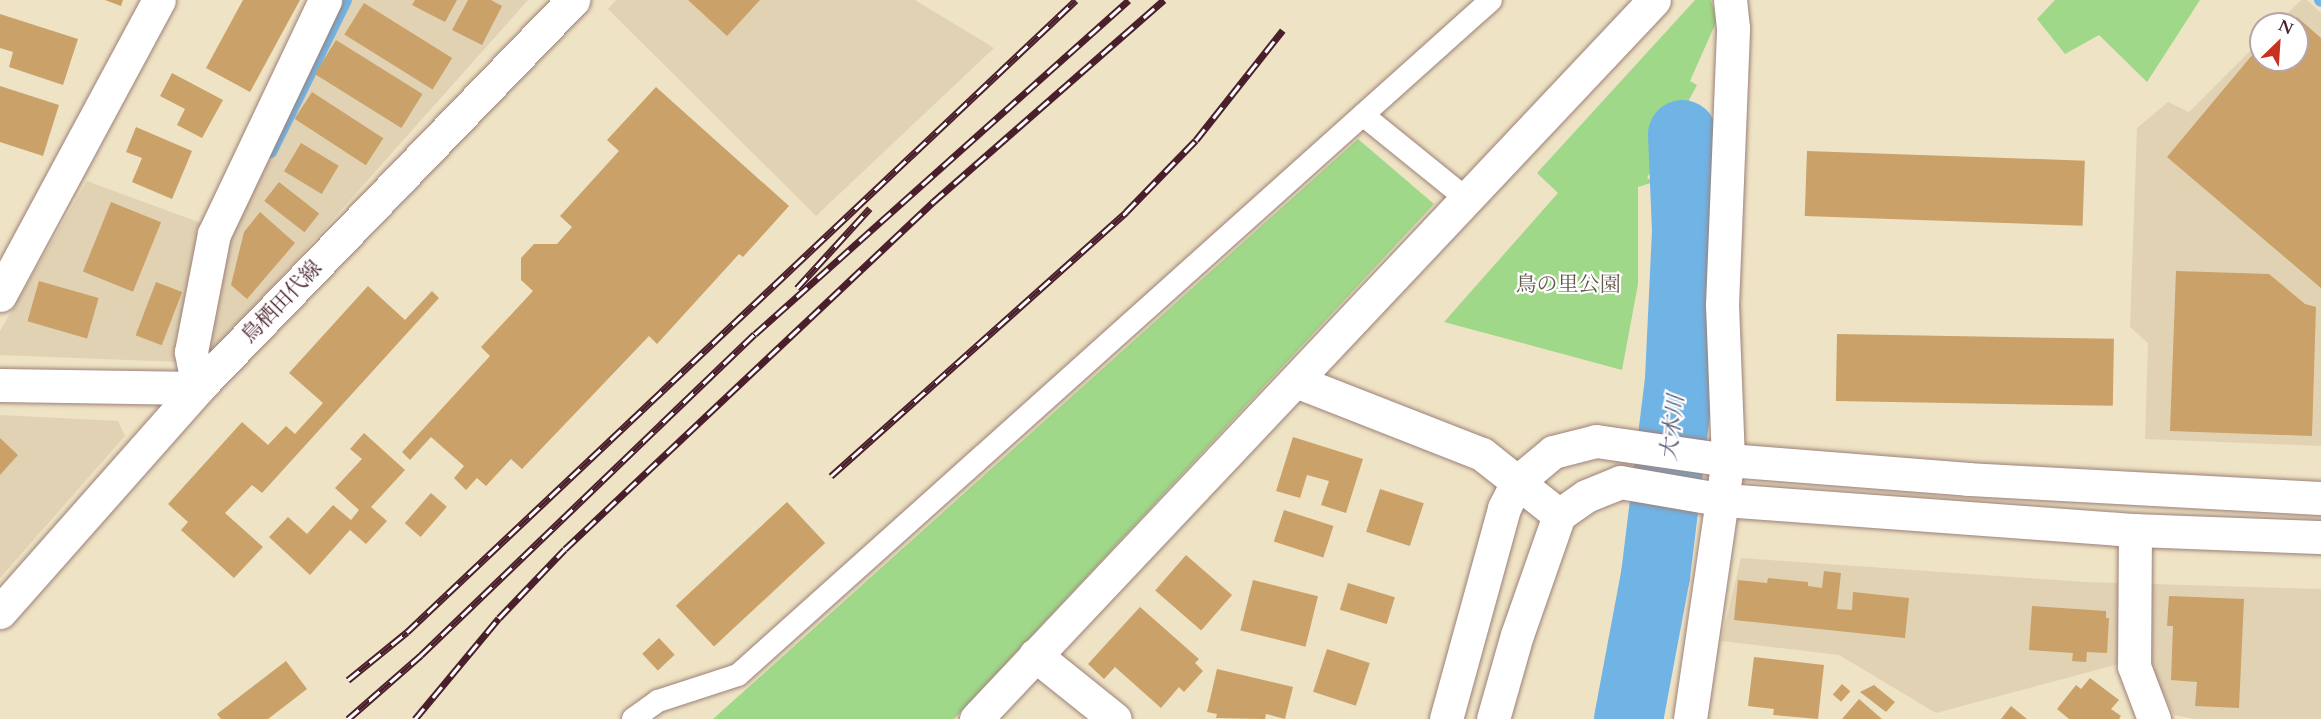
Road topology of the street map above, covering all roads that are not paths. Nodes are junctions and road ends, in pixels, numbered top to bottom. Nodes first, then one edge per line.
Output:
1 (159, 0) edge
2 (325, 0) edge
3 (573, 0) edge
4 (1491, 0) edge
5 (1654, 0) edge
6 (1730, 0) edge
7 (1363, 115) junction
8 (1468, 200) junction
9 (0, 295) edge
10 (1298, 382) junction
11 (0, 385) edge
12 (198, 388) junction
13 (1728, 460) junction
14 (1517, 482) junction
15 (2321, 498) edge
16 (1724, 500) junction
17 (1558, 515) junction
18 (2134, 530) junction
19 (2321, 537) edge
20 (0, 612) edge
21 (1035, 655) junction
22 (633, 719) edge
23 (976, 719) edge
24 (1115, 719) edge
25 (1446, 719) edge
26 (1493, 719) edge
27 (1690, 719) edge
28 (2154, 719) edge

1 - 9 street
2 - 12 street
3 - 12 street, 鳥栖田代線
4 - 7 lane
5 - 8 street
6 - 13 street
7 - 8 lane
7 - 22 lane
8 - 10 street
10 - 14 street
10 - 21 street
11 - 12 street
12 - 20 street, 鳥栖田代線
13 - 14 street
13 - 15 street
13 - 16 street
14 - 17 street
14 - 25 street
16 - 17 street
16 - 18 street
16 - 27 street
17 - 26 street
18 - 19 street
18 - 28 street
21 - 23 street
21 - 24 street

